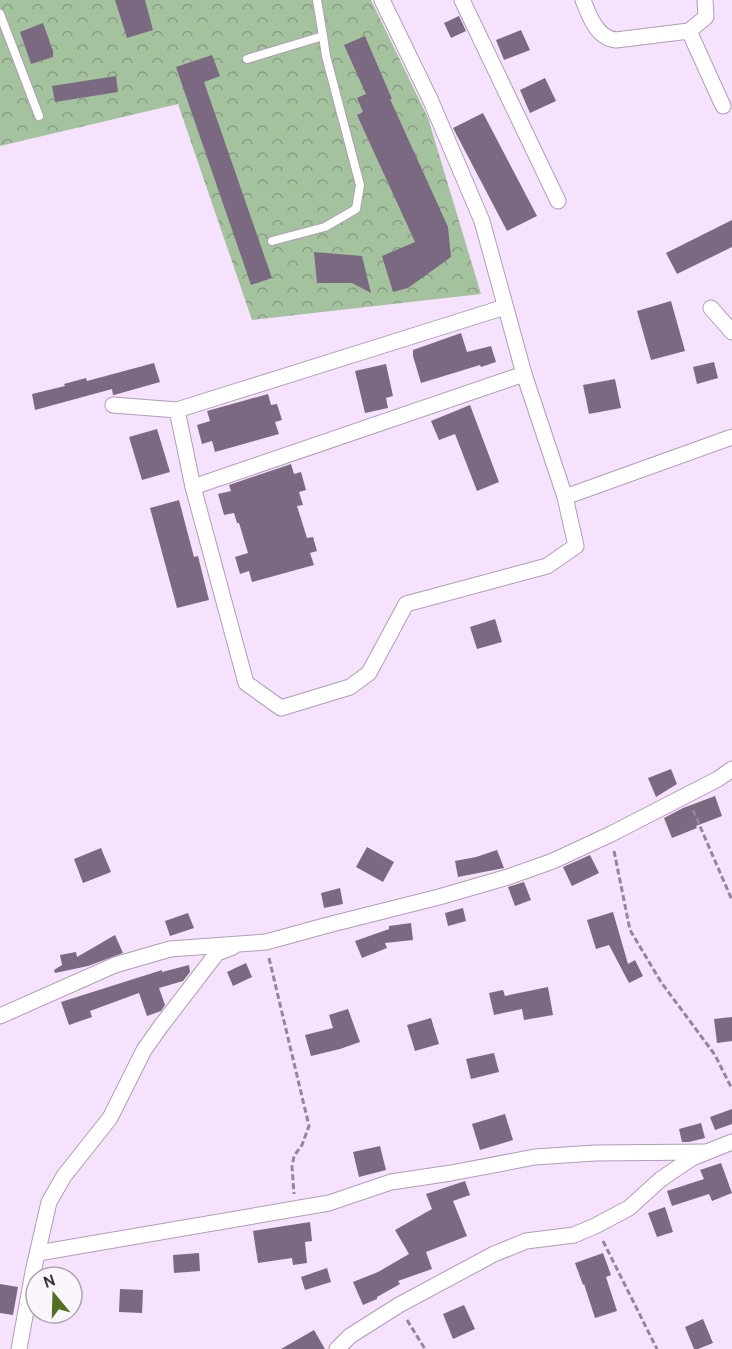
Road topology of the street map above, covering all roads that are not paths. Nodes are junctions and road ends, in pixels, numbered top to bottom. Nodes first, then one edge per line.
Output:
1 (317, 0) edge
2 (382, 0) edge
3 (462, 0) edge
4 (583, 0) edge
5 (705, 0) edge
6 (0, 14) edge
7 (688, 31) junction
8 (322, 36) junction
9 (247, 60) dead end
10 (723, 106) dead end
11 (39, 116) dead end
12 (558, 201) dead end
13 (272, 241) dead end
14 (505, 307) junction
15 (711, 308) dead end
16 (732, 332) edge
17 (524, 374) junction
18 (113, 405) dead end
19 (177, 410) junction
20 (732, 437) edge
21 (194, 486) junction
22 (565, 497) junction
23 (732, 769) edge
24 (241, 944) junction
25 (0, 1016) edge
26 (732, 1142) edge
27 (706, 1152) junction
28 (38, 1253) junction
29 (19, 1349) edge
30 (337, 1349) edge

1 - 8 lane
2 - 14 street
3 - 12 street
4 - 7 street
5 - 7 street
6 - 11 lane
7 - 10 street
8 - 9 lane
8 - 13 lane
14 - 17 street
14 - 19 street
15 - 16 street
17 - 21 street
17 - 22 street
18 - 19 street
19 - 21 street
20 - 22 street
21 - 22 street
23 - 24 street
24 - 25 street
24 - 28 street
26 - 27 street
27 - 28 street
27 - 30 street
28 - 29 street

